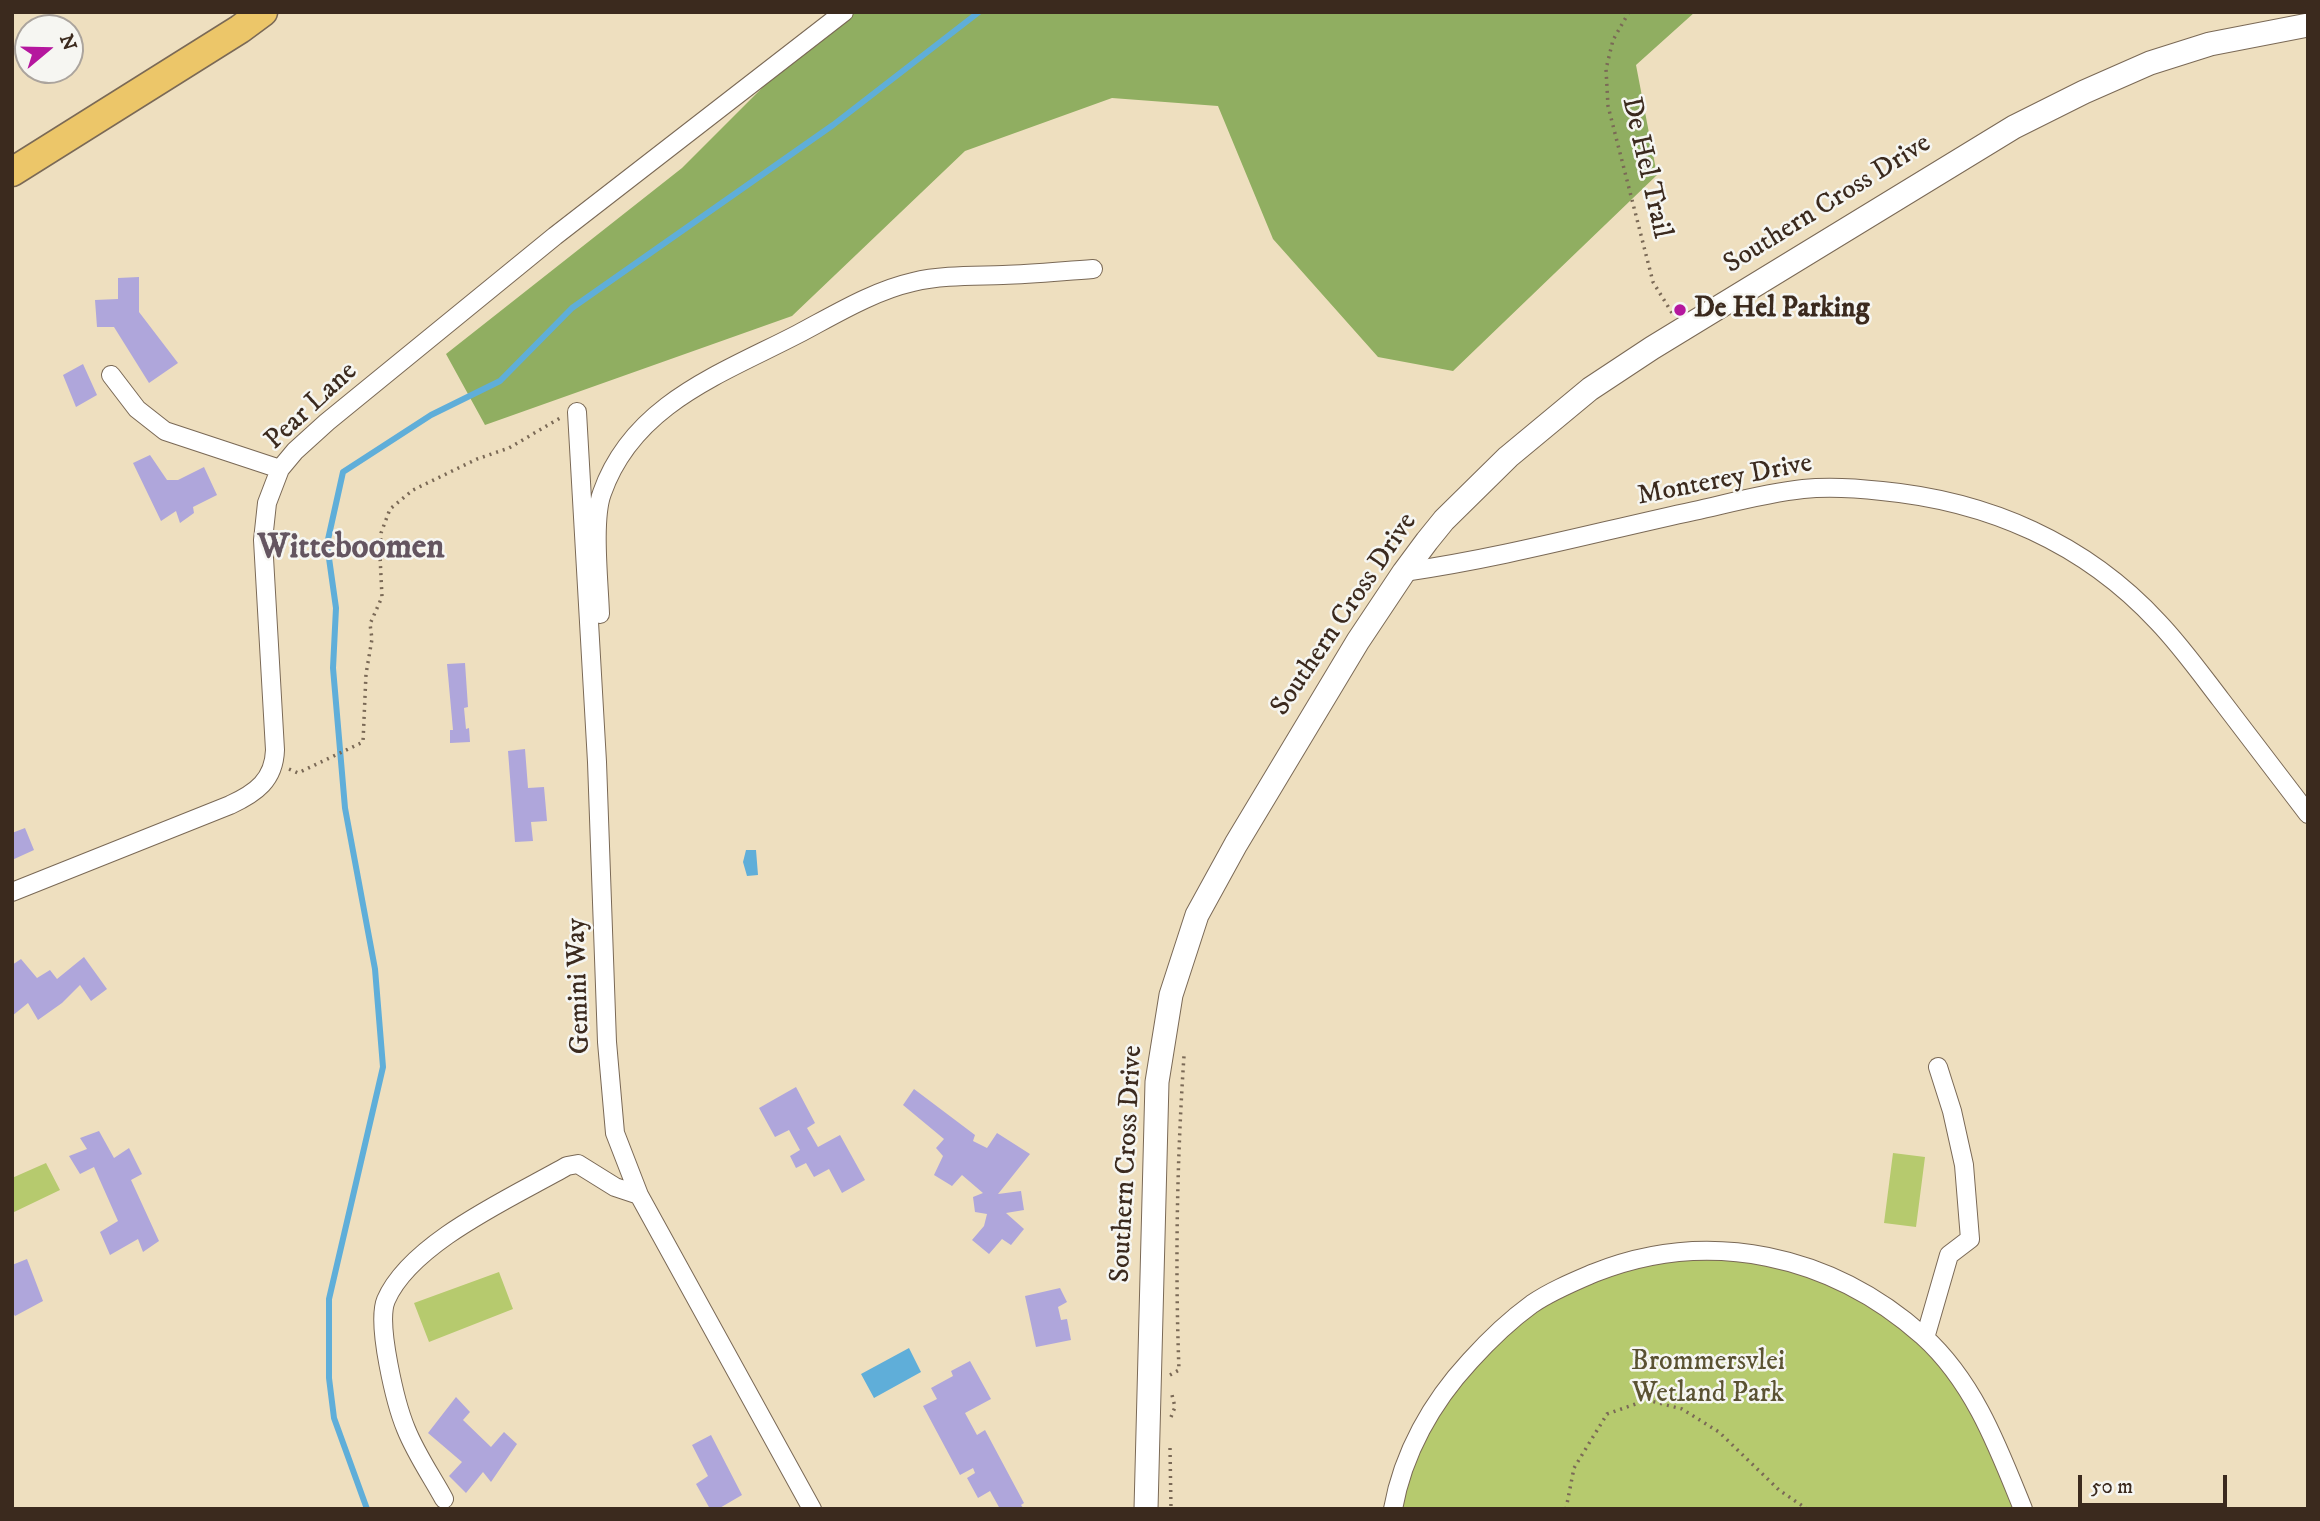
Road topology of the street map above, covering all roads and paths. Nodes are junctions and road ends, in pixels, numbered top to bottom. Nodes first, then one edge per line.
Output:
1 (263, 12) edge
2 (844, 12) edge
3 (1629, 12) edge
4 (2308, 25) edge
5 (12, 172) edge
6 (1093, 269) dead end
7 (1682, 329) junction
8 (111, 375) dead end
9 (577, 417) joint
10 (280, 469) junction
11 (1404, 572) junction
12 (274, 762) junction
13 (597, 762) junction
14 (2308, 814) edge
15 (12, 892) edge
16 (1185, 1049) dead end
17 (1938, 1067) dead end
18 (639, 1195) junction
19 (1925, 1338) junction
20 (1167, 1376) dead end
21 (1170, 1387) dead end
22 (1170, 1419) dead end
23 (1169, 1443) dead end
24 (444, 1500) dead end
25 (812, 1509) edge
26 (1146, 1509) edge
27 (1171, 1509) edge
28 (1393, 1509) edge
29 (1566, 1509) edge
30 (1807, 1509) edge
31 (2023, 1509) edge

1 - 5 main road
2 - 10 street, Pear Lane
3 - 7 path, De Hel Trail
4 - 7 street, Southern Cross Drive
6 - 13 street
7 - 11 street, Southern Cross Drive
8 - 10 street
9 - 12 path
9 - 13 street, Gemini Way
10 - 12 street, Pear Lane
11 - 14 street, Monterey Drive
11 - 26 street, Southern Cross Drive
12 - 15 street
13 - 18 street, Gemini Way
16 - 20 path
17 - 19 street
18 - 24 street
18 - 25 street, Gemini Way
19 - 28 street
19 - 31 street
21 - 22 path
23 - 27 path
29 - 30 path

